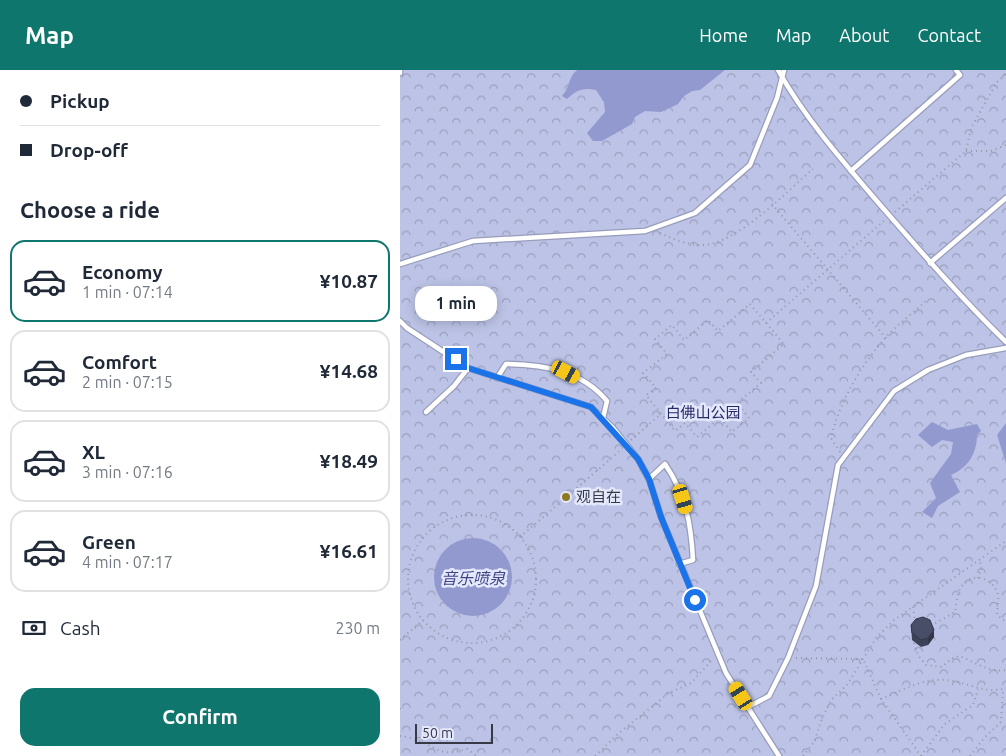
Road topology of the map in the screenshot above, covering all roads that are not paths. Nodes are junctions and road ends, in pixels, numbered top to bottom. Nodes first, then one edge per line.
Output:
1 (778, 70) edge
2 (784, 70) edge
3 (956, 70) edge
4 (782, 77) junction
5 (851, 171) junction
6 (1006, 198) edge
7 (930, 263) junction
8 (400, 264) edge
9 (400, 321) edge
10 (1006, 342) edge
11 (1006, 348) edge
12 (468, 368) junction
13 (497, 378) junction
14 (426, 412) dead end
15 (603, 418) junction
16 (649, 479) junction
17 (679, 564) junction
18 (748, 707) junction
19 (779, 756) edge

1 - 4 lane
2 - 4 lane
3 - 5 lane
4 - 5 lane
4 - 8 lane
5 - 7 lane
6 - 7 lane
7 - 10 lane
9 - 12 lane
11 - 18 lane
12 - 13 lane
12 - 14 lane
13 - 15 lane
13 - 15 lane
15 - 16 lane
16 - 17 lane
16 - 17 lane
17 - 18 lane
18 - 19 lane

